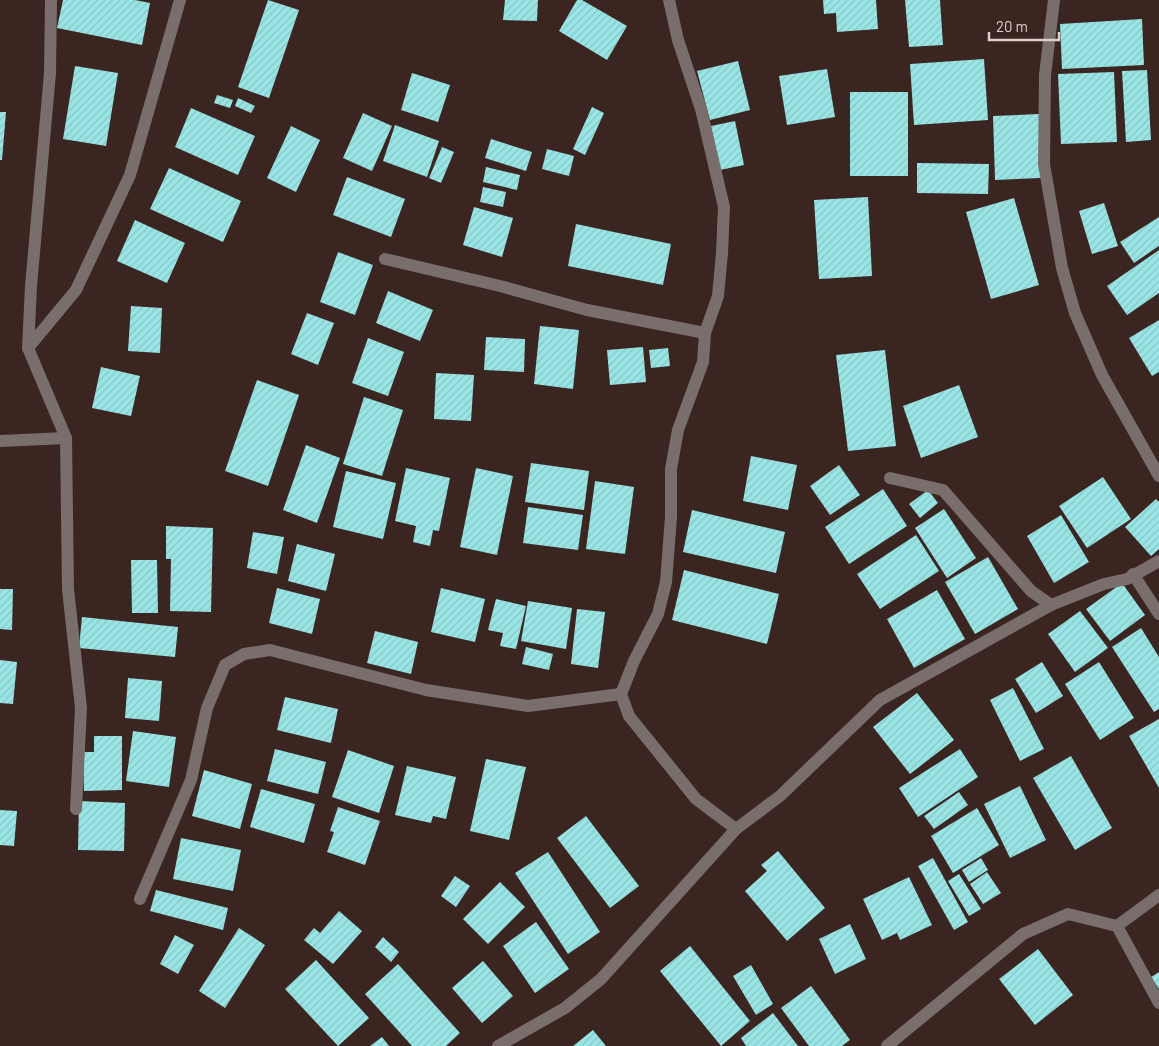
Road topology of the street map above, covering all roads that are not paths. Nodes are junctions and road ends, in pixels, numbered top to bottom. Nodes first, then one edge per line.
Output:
1 (51, 0) edge
2 (180, 0) edge
3 (669, 0) edge
4 (1054, 0) edge
5 (385, 258) dead end
6 (705, 333) junction
7 (28, 348) junction
8 (66, 438) junction
9 (0, 441) edge
10 (1159, 476) edge
11 (890, 478) dead end
12 (1159, 561) edge
13 (1133, 574) junction
14 (1051, 605) junction
15 (1159, 614) edge
16 (622, 694) junction
17 (76, 808) dead end
18 (736, 829) junction
19 (1159, 895) edge
20 (140, 899) dead end
21 (1117, 926) junction
22 (1159, 1003) edge
23 (498, 1046) edge
24 (887, 1046) edge

1 - 7 street
2 - 7 street
3 - 6 street
4 - 10 street
5 - 6 street
6 - 16 street
7 - 8 street
8 - 9 street
8 - 17 street
11 - 14 street
12 - 13 street
13 - 14 street
13 - 15 street
14 - 18 street
16 - 18 street
16 - 20 street
18 - 23 street
19 - 21 street
21 - 22 street
21 - 24 street

